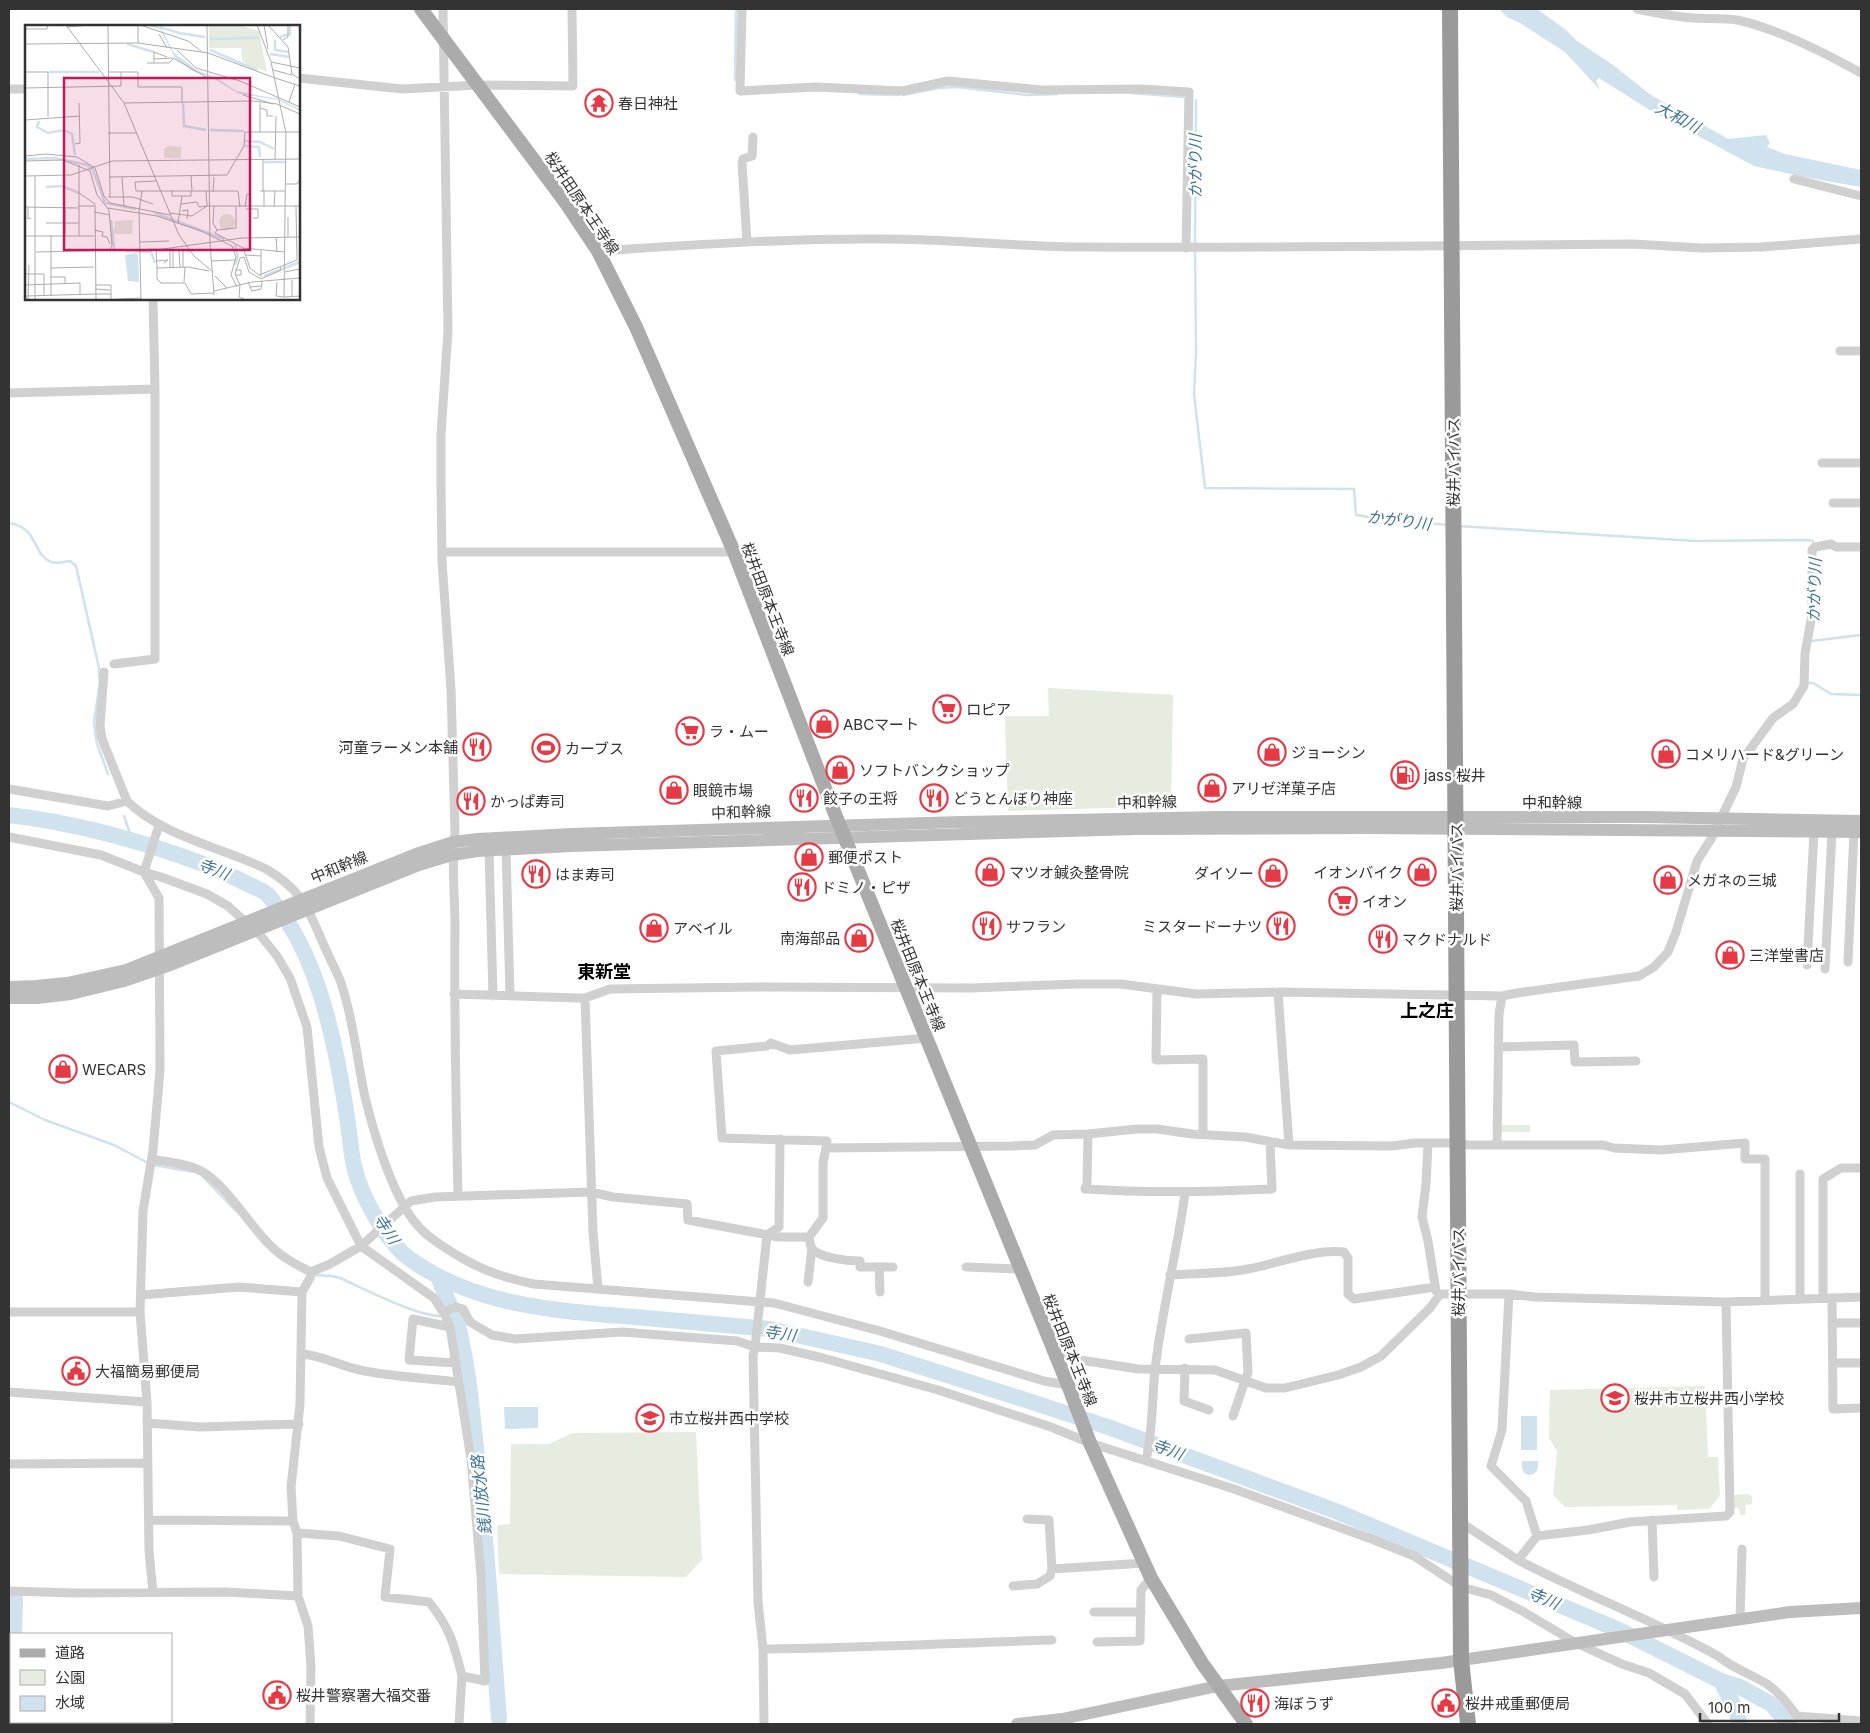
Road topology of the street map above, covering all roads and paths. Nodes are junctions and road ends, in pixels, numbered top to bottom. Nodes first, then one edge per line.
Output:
1 (421, 9) edge
2 (443, 9) edge
3 (572, 9) edge
4 (742, 9) edge
5 (1450, 9) edge
6 (1637, 9) edge
7 (444, 37) junction
8 (1861, 73) edge
9 (300, 78) edge
10 (478, 85) junction
11 (444, 86) junction
12 (9, 89) edge
13 (25, 89) edge
14 (753, 137) dead end
15 (1794, 179) dead end
16 (1861, 196) edge
17 (1861, 239) edge
18 (747, 242) junction
19 (1452, 246) junction
20 (1186, 248) junction
21 (598, 251) junction
22 (153, 300) edge
23 (1840, 350) dead end
24 (1861, 351) edge
25 (155, 388) junction
26 (9, 393) edge
27 (1822, 463) dead end
28 (1861, 464) edge
29 (1834, 503) dead end
30 (1861, 503) edge
31 (1861, 547) edge
32 (442, 552) junction
33 (734, 552) junction
34 (114, 664) dead end
35 (104, 672) dead end
36 (9, 789) edge
37 (127, 801) junction
38 (1720, 819) junction
39 (1861, 821) edge
40 (1456, 823) junction
41 (158, 826) junction
42 (842, 831) junction
43 (1715, 832) junction
44 (1814, 832) junction
45 (1832, 832) junction
46 (1858, 832) edge
47 (9, 837) edge
48 (453, 842) junction
49 (506, 849) junction
50 (489, 850) junction
51 (452, 855) junction
52 (144, 871) junction
53 (303, 905) junction
54 (252, 926) junction
55 (1848, 962) dead end
56 (159, 964) junction
57 (1808, 965) dead end
58 (1825, 969) dead end
59 (9, 987) edge
60 (907, 988) junction
61 (1157, 989) junction
62 (1278, 992) junction
63 (454, 994) junction
64 (1458, 995) junction
65 (493, 996) junction
66 (510, 996) junction
67 (1502, 996) junction
68 (9, 998) edge
69 (584, 998) junction
70 (927, 1038) junction
71 (1498, 1047) junction
72 (1636, 1060) dead end
73 (1088, 1134) junction
74 (1203, 1134) junction
75 (780, 1139) junction
76 (1270, 1142) junction
77 (1458, 1143) junction
78 (1428, 1144) junction
79 (1290, 1145) junction
80 (1497, 1145) junction
81 (970, 1146) junction
82 (826, 1148) junction
83 (151, 1162) junction
84 (1861, 1168) edge
85 (1800, 1174) dead end
86 (591, 1192) junction
87 (1185, 1192) junction
88 (458, 1196) junction
89 (403, 1209) junction
90 (767, 1235) junction
91 (809, 1236) junction
92 (363, 1244) junction
93 (812, 1248) junction
94 (879, 1267) junction
95 (893, 1267) dead end
96 (966, 1267) dead end
97 (1020, 1269) junction
98 (311, 1275) junction
99 (1170, 1275) junction
100 (808, 1282) dead end
101 (598, 1289) junction
102 (1438, 1291) junction
103 (302, 1292) junction
104 (880, 1292) dead end
105 (1458, 1293) junction
106 (1509, 1294) junction
107 (141, 1295) junction
108 (1861, 1297) edge
109 (1827, 1298) junction
110 (1800, 1299) junction
111 (1765, 1300) junction
112 (1726, 1302) junction
113 (759, 1305) junction
114 (9, 1312) edge
115 (140, 1312) junction
116 (446, 1319) junction
117 (1861, 1322) edge
118 (1832, 1323) junction
119 (1189, 1339) dead end
120 (755, 1344) junction
121 (301, 1354) junction
122 (1055, 1356) junction
123 (456, 1363) junction
124 (1833, 1363) junction
125 (1861, 1363) edge
126 (1184, 1368) junction
127 (1155, 1369) junction
128 (1246, 1381) junction
129 (459, 1382) junction
130 (1070, 1388) junction
131 (9, 1392) edge
132 (146, 1402) junction
133 (1861, 1408) edge
134 (1209, 1410) dead end
135 (1233, 1416) dead end
136 (147, 1422) junction
137 (299, 1424) junction
138 (1089, 1440) junction
139 (1146, 1460) junction
140 (147, 1463) junction
141 (9, 1464) edge
142 (1027, 1519) dead end
143 (149, 1520) junction
144 (1652, 1520) junction
145 (293, 1521) junction
146 (1460, 1525) junction
147 (297, 1533) junction
148 (1537, 1536) junction
149 (1742, 1549) dead end
150 (1518, 1560) junction
151 (1144, 1563) junction
152 (1052, 1569) junction
153 (1654, 1577) dead end
154 (1151, 1578) junction
155 (1460, 1584) junction
156 (1013, 1586) dead end
157 (9, 1590) edge
158 (153, 1592) junction
159 (298, 1596) junction
160 (1861, 1608) edge
161 (1094, 1612) dead end
162 (1141, 1612) junction
163 (1740, 1619) junction
164 (1666, 1630) junction
165 (1052, 1640) dead end
166 (1097, 1642) dead end
167 (1579, 1642) junction
168 (763, 1648) junction
169 (1461, 1660) junction
170 (462, 1676) junction
171 (1218, 1686) junction
172 (1800, 1720) edge
173 (1861, 1721) edge
174 (1062, 1722) edge
175 (310, 1724) edge
176 (459, 1724) edge
177 (764, 1724) edge
178 (1017, 1724) edge
179 (1246, 1724) edge
180 (1468, 1724) edge
181 (1708, 1724) edge

1 - 7 main road, 桜井田原本王寺線
2 - 7 street
3 - 10 street
4 - 20 street
5 - 19 highway, 桜井バイパス
6 - 8 street
7 - 10 main road, 桜井田原本王寺線
7 - 11 street
9 - 11 street
10 - 11 street
10 - 21 main road, 桜井田原本王寺線
11 - 32 street
12 - 13 street
14 - 18 street
15 - 16 street
17 - 19 street
18 - 20 street
18 - 21 street
19 - 20 street
19 - 40 highway, 桜井バイパス
21 - 33 main road, 桜井田原本王寺線
22 - 25 street
23 - 24 street
25 - 26 street
25 - 34 street
27 - 28 street
29 - 30 street
31 - 38 street
32 - 33 street
32 - 48 street
33 - 42 main road, 桜井田原本王寺線
35 - 37 street
36 - 37 street
37 - 41 street
38 - 39 main road, 中和幹線
38 - 40 main road, 中和幹線
38 - 43 street
40 - 42 main road, 中和幹線
40 - 43 main road, 中和幹線
40 - 64 highway, 桜井バイパス
41 - 52 street
41 - 53 street
42 - 48 main road, 中和幹線
42 - 49 main road, 中和幹線
42 - 60 main road, 桜井田原本王寺線
43 - 44 main road, 中和幹線
43 - 67 street
44 - 45 main road, 中和幹線
44 - 57 street
45 - 46 main road, 中和幹線
45 - 58 street
46 - 55 street
47 - 52 street
48 - 51 street
48 - 53 main road, 中和幹線
49 - 50 main road, 中和幹線
49 - 66 street
50 - 51 main road, 中和幹線
50 - 65 street
51 - 53 main road, 中和幹線
51 - 63 street
52 - 54 street
52 - 56 street
53 - 54 main road, 中和幹線
53 - 89 street
54 - 56 main road, 中和幹線
54 - 92 street
56 - 59 main road, 中和幹線
56 - 68 main road, 中和幹線
56 - 83 street
60 - 61 street
60 - 69 street
60 - 70 main road, 桜井田原本王寺線
61 - 62 street
61 - 74 street
62 - 64 street
62 - 79 street
63 - 65 street
63 - 88 street
64 - 67 street
64 - 77 highway, 桜井バイパス
65 - 66 street
66 - 69 street
67 - 71 street
69 - 86 street
70 - 75 street
70 - 81 main road, 桜井田原本王寺線
71 - 72 street
71 - 80 street
73 - 74 street
73 - 81 street
73 - 87 street
74 - 76 street
75 - 82 street
75 - 90 street
76 - 79 street
76 - 87 street
77 - 78 street
77 - 80 street
77 - 105 highway, 桜井バイパス
78 - 79 street
78 - 102 street
80 - 111 street
81 - 82 street
81 - 97 main road, 桜井田原本王寺線
82 - 91 street
83 - 98 street
83 - 107 street
84 - 109 street
85 - 110 street
86 - 88 street
86 - 90 street
86 - 101 street
87 - 99 street
88 - 89 street
89 - 92 street
89 - 101 street
90 - 91 street
90 - 113 street
91 - 93 street
92 - 98 street
92 - 116 street
93 - 94 street
93 - 100 street
94 - 95 street
94 - 104 street
96 - 97 street
97 - 122 main road, 桜井田原本王寺線
98 - 103 street
99 - 102 street
99 - 127 street
101 - 113 street
102 - 105 street
102 - 128 street
103 - 107 street
103 - 121 street
105 - 106 street
105 - 146 highway, 桜井バイパス
106 - 112 street
106 - 148 street
107 - 115 street
108 - 109 street
109 - 110 street
109 - 118 street
110 - 111 street
111 - 112 street
112 - 144 street
113 - 120 street
113 - 130 street
114 - 115 street
115 - 132 street
116 - 120 street
116 - 123 street
116 - 123 street
117 - 118 street
118 - 124 street
119 - 128 street
120 - 138 street
120 - 168 street
121 - 129 street
121 - 137 street
122 - 127 street
122 - 130 main road, 桜井田原本王寺線
123 - 129 street
124 - 125 street
124 - 133 street
126 - 127 street
126 - 128 street
126 - 134 street
127 - 139 street
128 - 135 street
129 - 170 street
130 - 138 main road, 桜井田原本王寺線
131 - 132 street
132 - 136 street
136 - 137 street
136 - 140 street
137 - 145 street
138 - 139 street
138 - 151 main road, 桜井田原本王寺線
139 - 155 street
140 - 141 street
140 - 143 street
142 - 152 street
143 - 145 street
143 - 158 street
144 - 148 street
144 - 153 street
145 - 147 street
146 - 150 street
146 - 155 highway, 桜井バイパス
147 - 159 street
147 - 170 street
148 - 150 street
149 - 163 street
150 - 164 street
151 - 152 street
151 - 154 main road, 桜井田原本王寺線
152 - 156 street
154 - 162 street
154 - 171 main road, 桜井田原本王寺線
155 - 167 street
155 - 169 highway, 桜井バイパス
157 - 158 street
158 - 159 street
159 - 175 street
160 - 163 main road
161 - 162 street
162 - 166 street
163 - 164 main road
164 - 167 main road
164 - 172 street
165 - 168 street
167 - 169 main road
167 - 181 street
168 - 177 street
169 - 171 main road
169 - 180 highway, 桜井バイパス
170 - 176 street
171 - 174 main road
171 - 179 main road, 桜井田原本王寺線
172 - 173 street
174 - 178 main road

